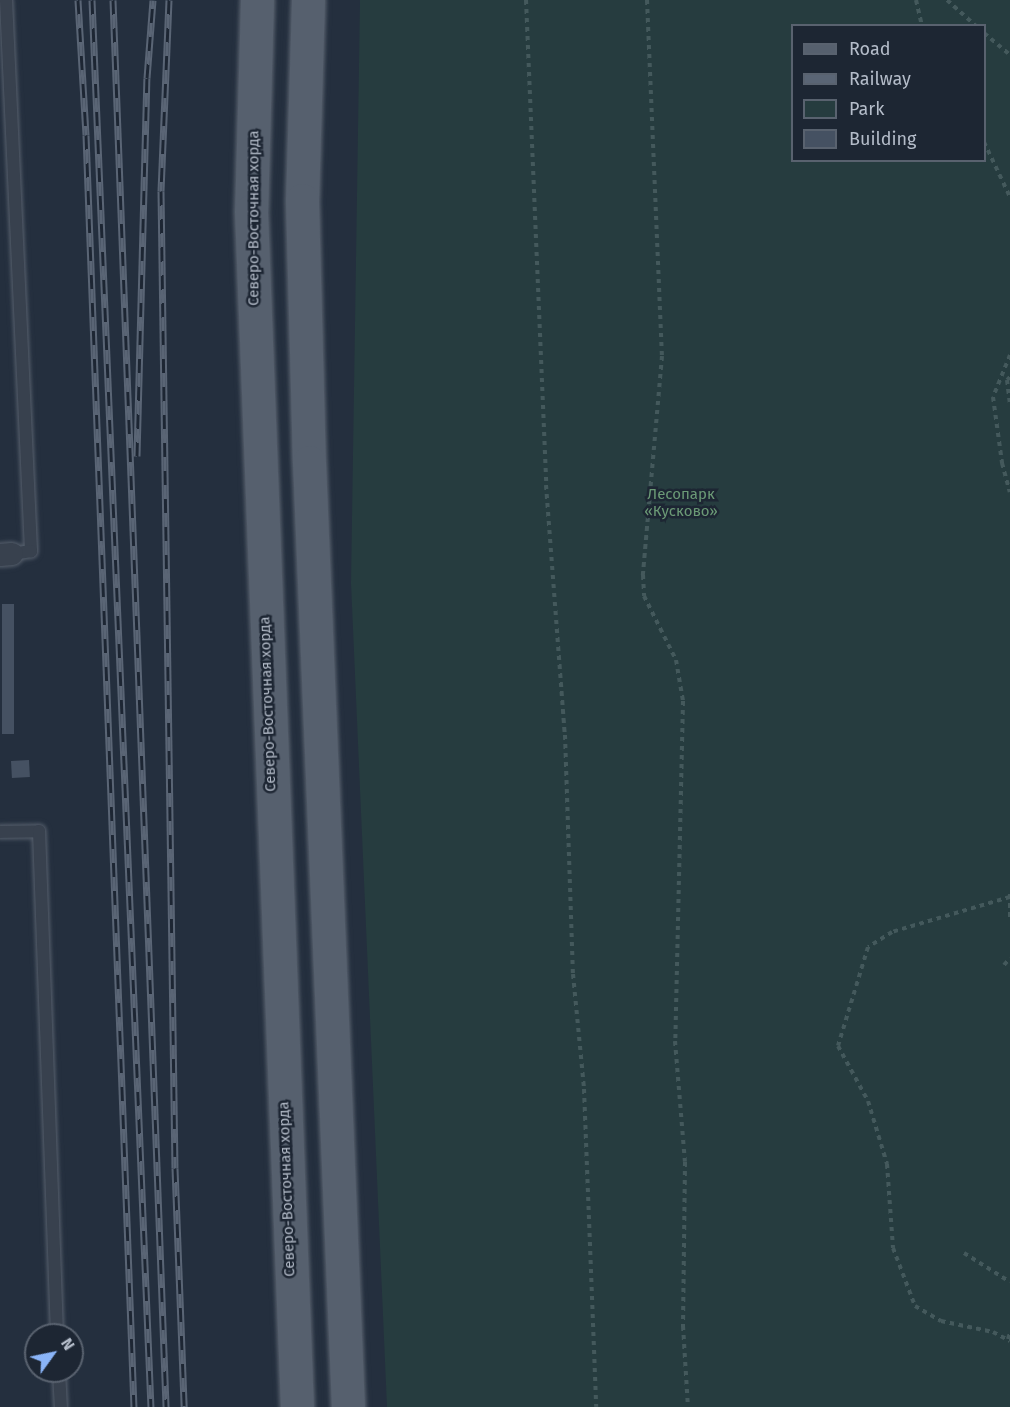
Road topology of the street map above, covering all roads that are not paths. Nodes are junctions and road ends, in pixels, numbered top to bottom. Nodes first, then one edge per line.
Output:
1 (6, 0) edge
2 (257, 0) edge
3 (308, 0) edge
4 (6, 555) edge
5 (0, 832) edge
6 (57, 1323) edge
7 (60, 1383) edge
8 (61, 1407) edge
9 (297, 1407) edge
10 (348, 1407) edge

1 - 4 lane
2 - 9 main road, Северо-Восточная хорда
3 - 10 main road
5 - 6 lane
7 - 8 lane

